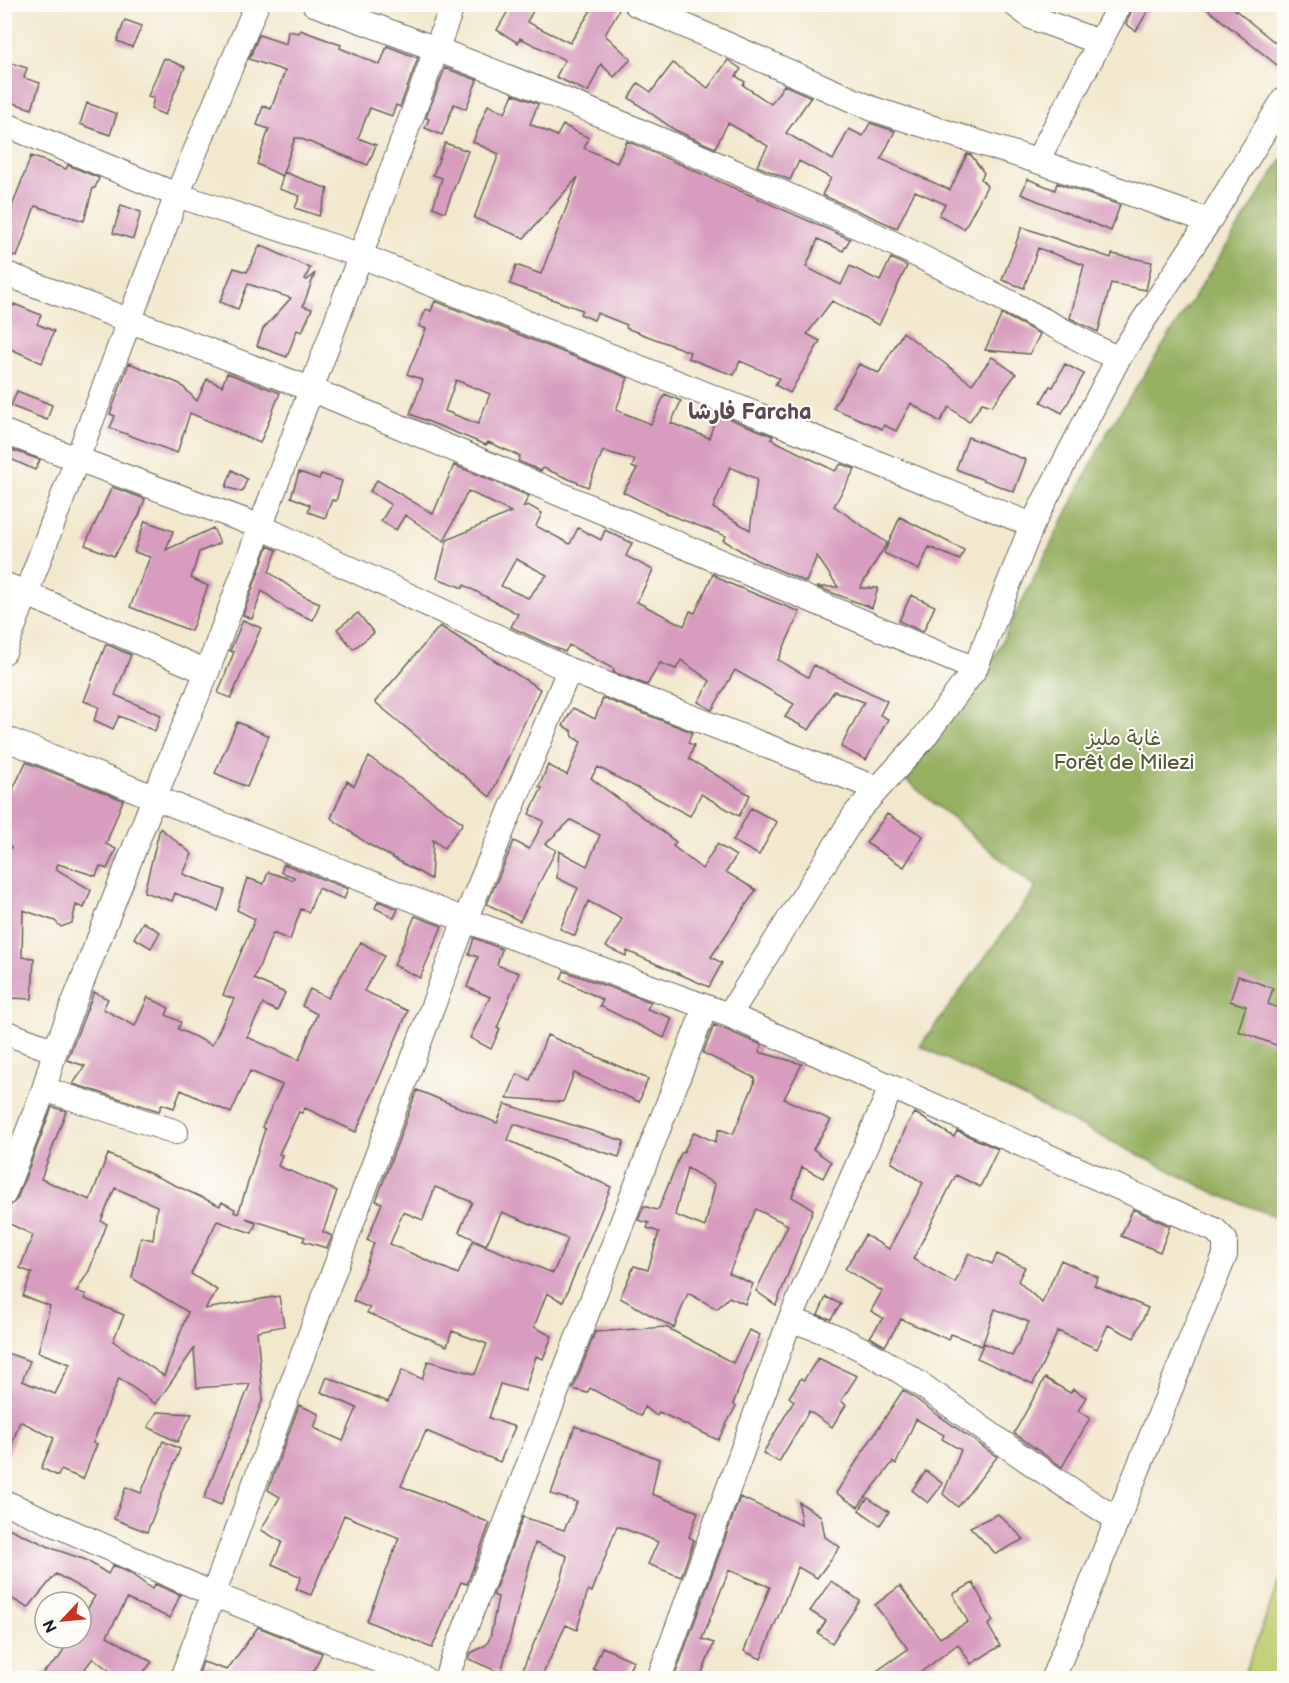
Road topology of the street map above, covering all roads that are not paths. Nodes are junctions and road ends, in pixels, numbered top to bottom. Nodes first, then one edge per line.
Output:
1 (257, 4) edge
2 (314, 4) edge
3 (453, 4) edge
4 (636, 4) edge
5 (1014, 4) edge
6 (1120, 4) edge
7 (1099, 42) junction
8 (437, 48) junction
9 (1284, 99) edge
10 (4, 124) edge
11 (1037, 161) junction
12 (177, 195) junction
13 (1209, 221) junction
14 (359, 255) junction
15 (4, 273) edge
16 (131, 321) junction
17 (1118, 359) junction
18 (313, 390) junction
19 (4, 432) edge
20 (77, 461) junction
21 (1032, 525) junction
22 (259, 526) junction
23 (15, 588) edge
24 (4, 652) edge
25 (975, 669) junction
26 (569, 670) junction
27 (207, 672) junction
28 (4, 738) edge
29 (876, 788) junction
30 (154, 798) junction
31 (465, 920) junction
32 (705, 1008) junction
33 (729, 1015) junction
34 (4, 1032) edge
35 (55, 1051) junction
36 (891, 1088) junction
37 (44, 1089) junction
38 (176, 1132) dead end
39 (4, 1194) edge
40 (790, 1320) junction
41 (4, 1502) edge
42 (1118, 1520) junction
43 (215, 1595) junction
44 (182, 1678) edge
45 (423, 1678) edge
46 (446, 1678) edge
47 (659, 1678) edge
48 (1053, 1678) edge

1 - 12 street
2 - 8 street
3 - 8 street
4 - 11 street
5 - 7 street
6 - 7 street
7 - 11 street
8 - 14 street
8 - 17 street
9 - 13 street
10 - 12 street
11 - 13 street
12 - 14 street
12 - 16 street
13 - 17 street
14 - 18 street
14 - 21 street
15 - 16 street
16 - 18 street
16 - 20 street
17 - 21 street
18 - 22 street
18 - 25 street
19 - 20 street
20 - 22 street
20 - 23 street
21 - 25 street
22 - 26 street
22 - 27 street
23 - 24 street
23 - 27 street
25 - 29 street
26 - 29 street
26 - 31 street
27 - 30 street
28 - 30 street
29 - 33 street
30 - 31 street
30 - 35 street
31 - 32 street
31 - 43 street
32 - 33 street
32 - 46 street
33 - 36 street
34 - 35 street
35 - 37 street
36 - 40 street
36 - 42 street
37 - 38 street
37 - 39 street
40 - 42 street
40 - 47 street
41 - 43 street
42 - 48 street
43 - 44 street
43 - 45 street

